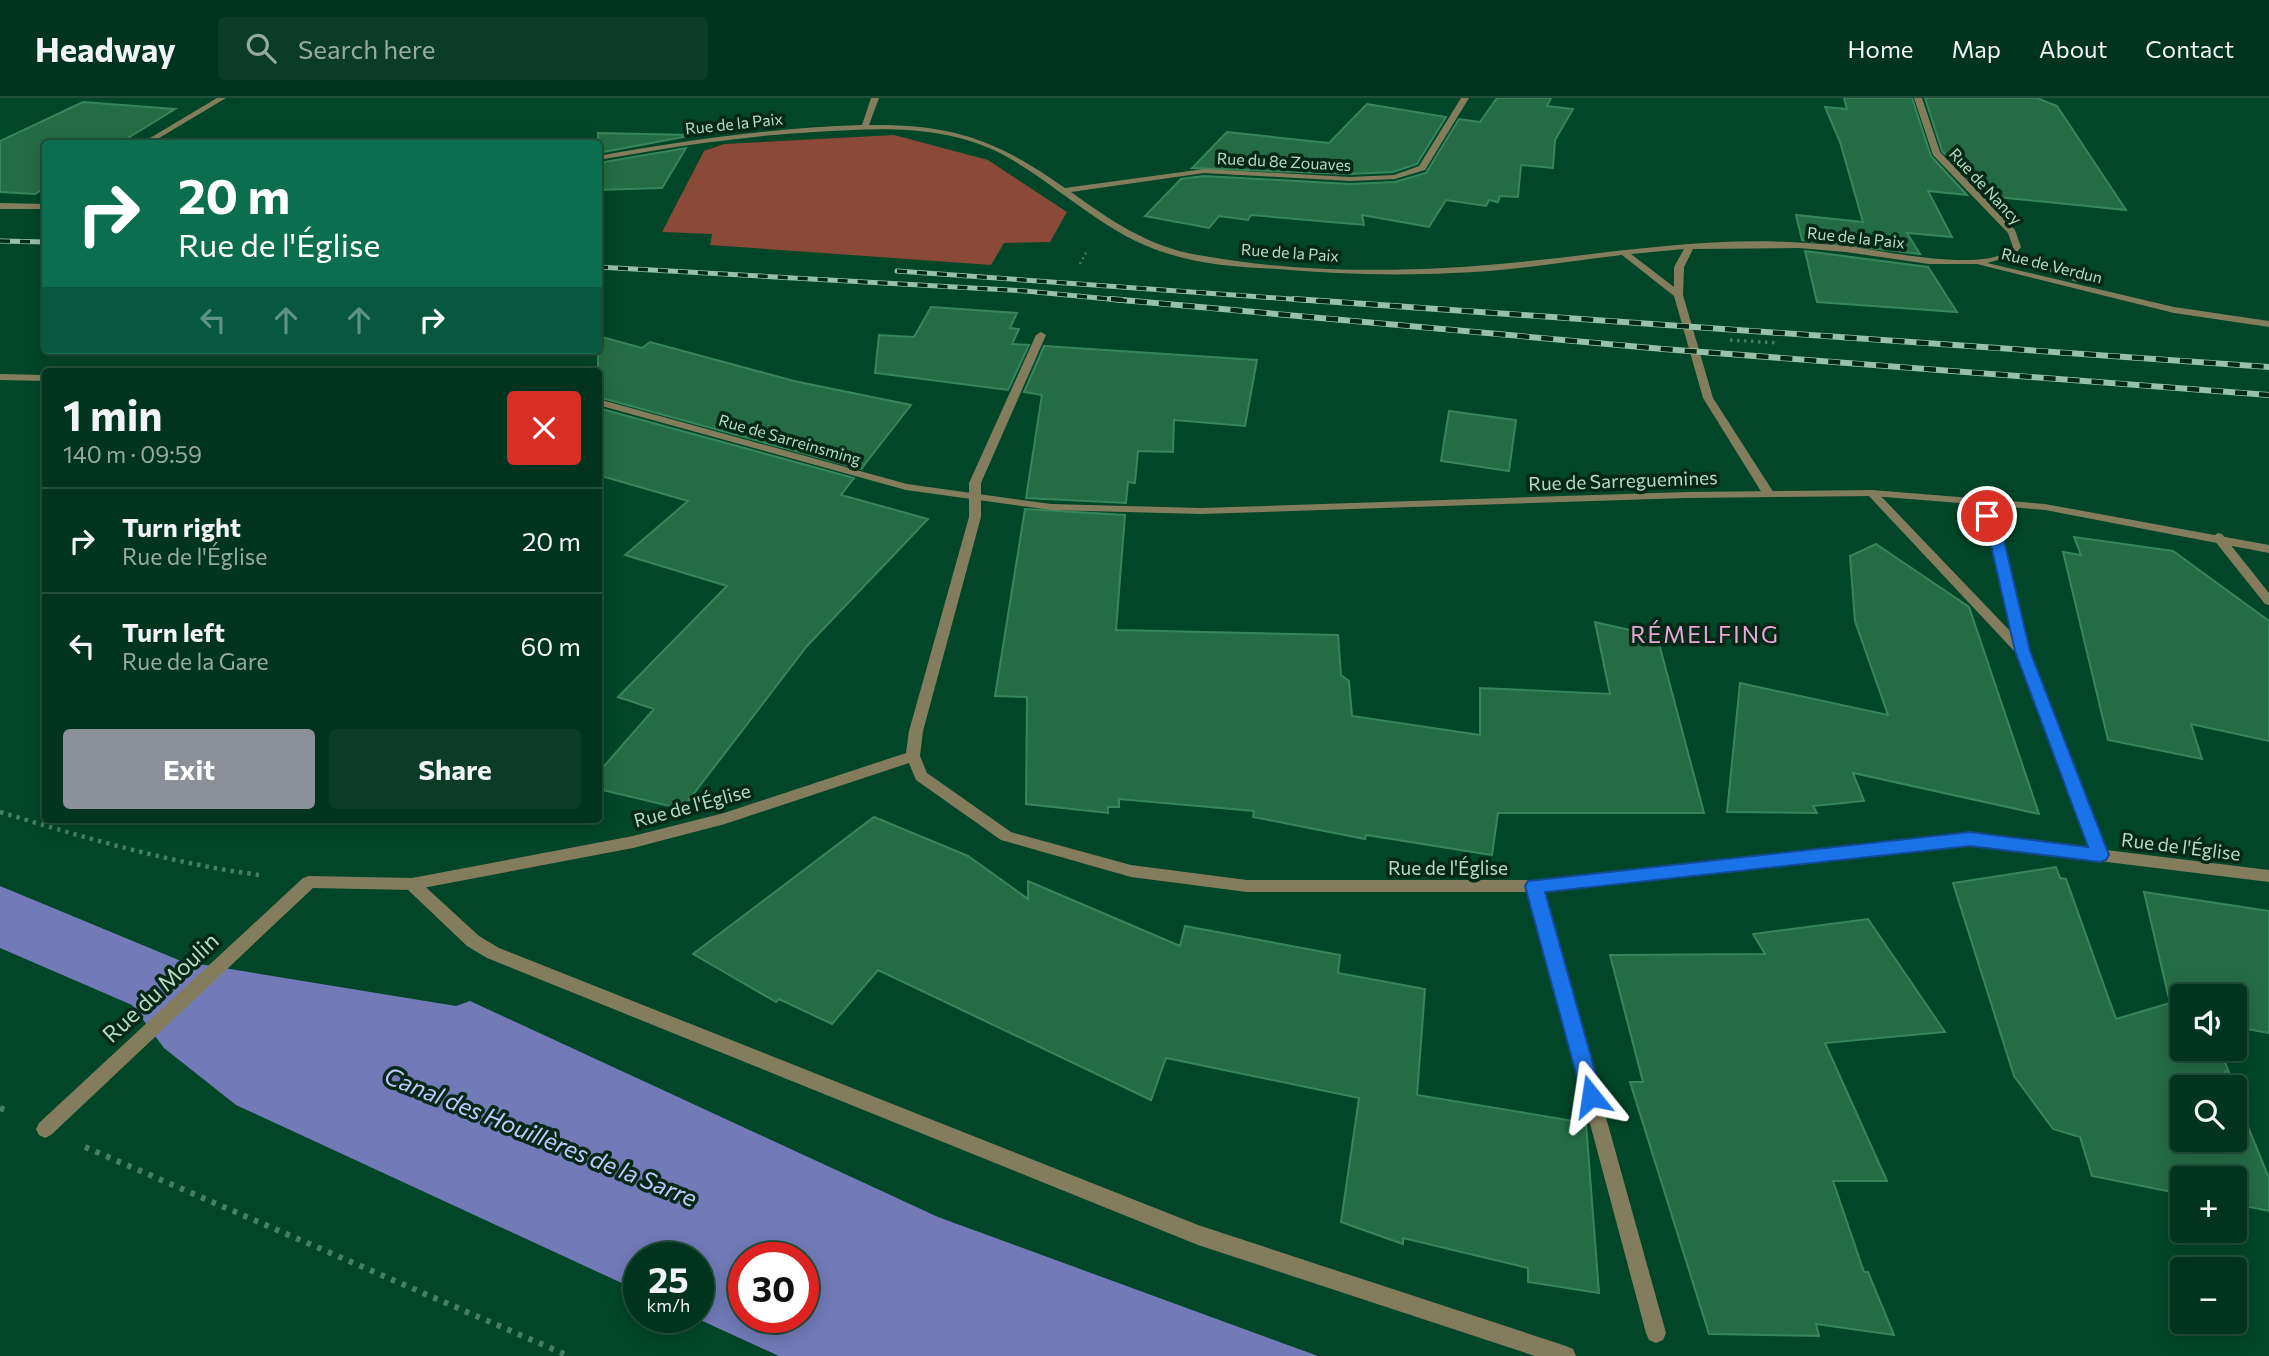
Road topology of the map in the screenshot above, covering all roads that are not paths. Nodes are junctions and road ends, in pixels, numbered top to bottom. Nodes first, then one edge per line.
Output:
1 (222, 98) edge
2 (875, 98) edge
3 (1465, 98) edge
4 (1918, 98) edge
5 (864, 127) junction
6 (150, 140) edge
7 (602, 157) edge
8 (1063, 191) junction
9 (0, 206) edge
10 (42, 207) edge
11 (1691, 245) junction
12 (1624, 253) junction
13 (2012, 253) junction
14 (1973, 262) junction
15 (1678, 295) junction
16 (2124, 299) junction
17 (2269, 324) edge
18 (1041, 335) dead end
19 (0, 377) edge
20 (42, 378) edge
21 (602, 403) edge
22 (1872, 493) junction
23 (1768, 494) junction
24 (974, 499) junction
25 (1979, 500) junction
26 (2218, 537) junction
27 (2269, 549) edge
28 (2269, 601) edge
29 (2022, 651) junction
30 (913, 756) junction
31 (2100, 855) junction
32 (2269, 876) edge
33 (309, 882) joint
34 (412, 884) junction
35 (1534, 886) junction
36 (45, 1129) road end
37 (1656, 1333) dead end
38 (1566, 1356) edge

1 - 6 street
2 - 5 street
3 - 8 street, Rue du 8e Zouaves
4 - 13 street, Rue de Nancy
5 - 7 street, Rue de la Paix
5 - 8 street, Rue de la Paix
8 - 12 street, Rue de la Paix
9 - 10 street
11 - 12 street, Rue de la Paix
11 - 14 street, Rue de la Paix
11 - 15 street
12 - 15 street
13 - 14 street, Rue de la Paix
13 - 16 street, Rue de Verdun
14 - 16 street, Rue de Verdun
15 - 23 street
16 - 17 street, Rue de Verdun
18 - 24 street
19 - 20 street
21 - 24 street, Rue de Sarreinsming
22 - 23 street, Rue de Sarreguemines
22 - 25 street, Rue de Sarreguemines
22 - 29 street
23 - 24 street, Rue de Sarreguemines
24 - 30 street
25 - 26 street, Rue de Sarreguemines
25 - 29 street
26 - 27 street, Rue de Sarreguemines
26 - 28 street
29 - 31 street
30 - 34 street, Rue de l'Église
30 - 35 street, Rue de l'Église
31 - 32 street, Rue de l'Église
31 - 35 street, Rue de l'Église
33 - 34 street, Rue de l'Église
33 - 36 street, Rue du Moulin
34 - 38 street
35 - 37 street

